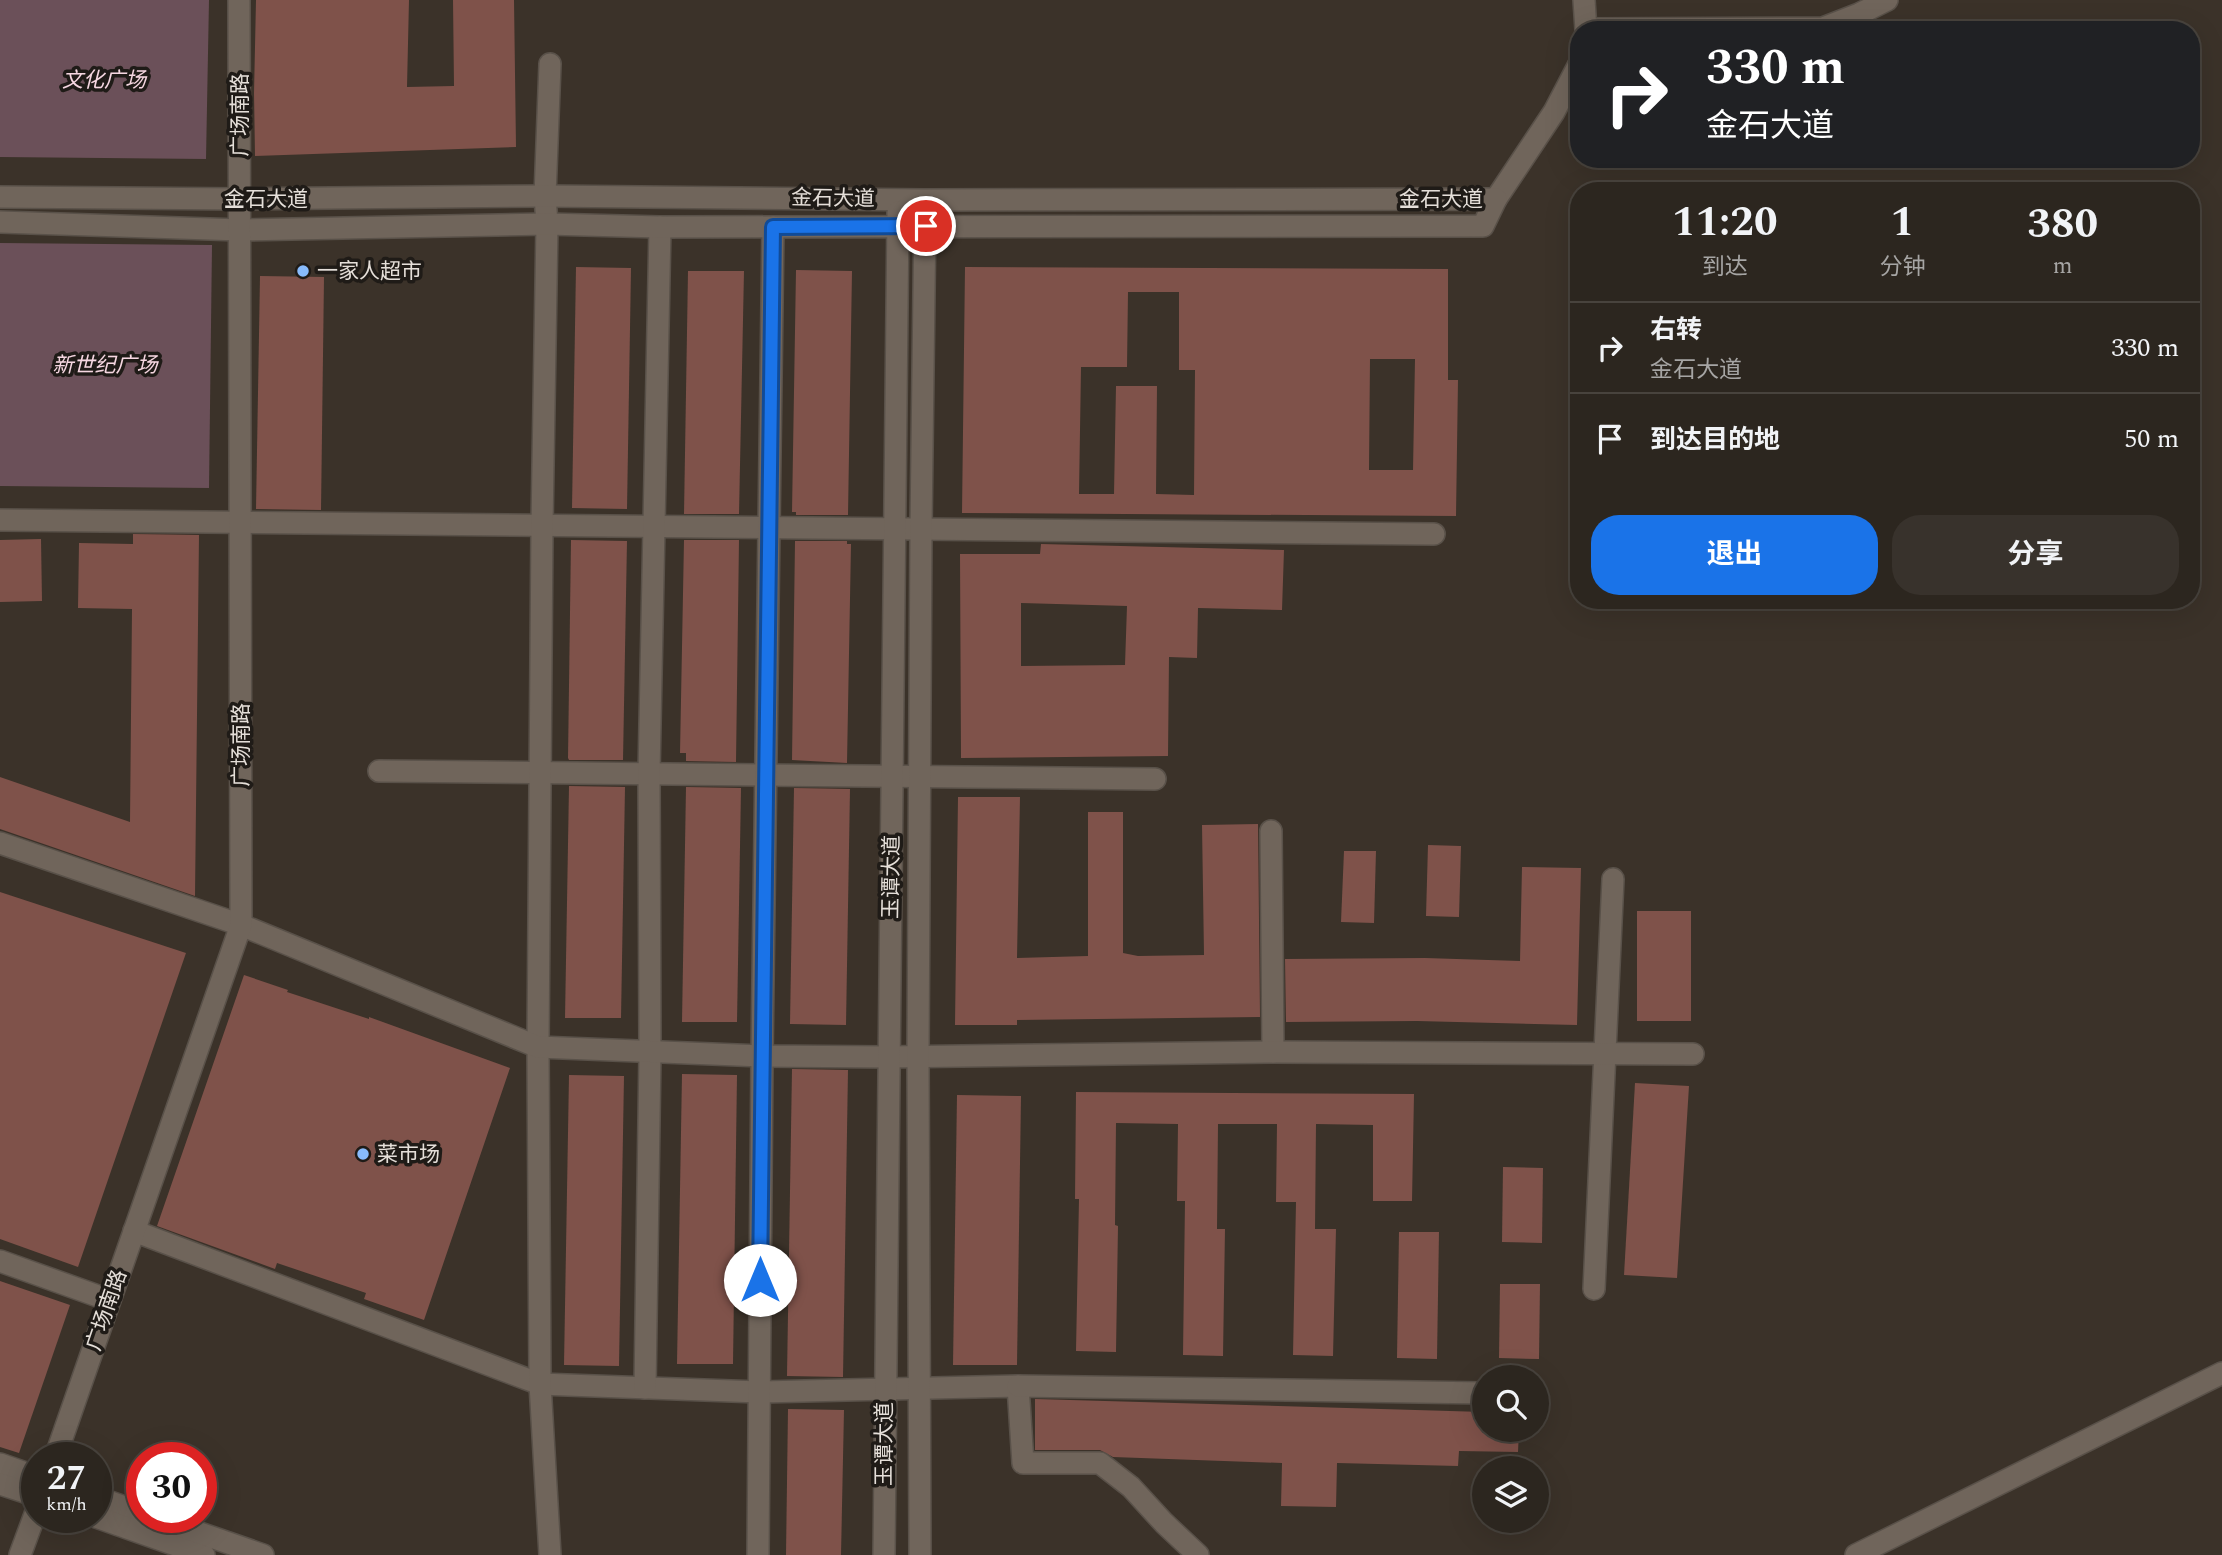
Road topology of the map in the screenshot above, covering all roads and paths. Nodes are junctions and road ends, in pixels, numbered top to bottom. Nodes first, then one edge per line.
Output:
1 (239, 0) edge
2 (1584, 0) edge
3 (1887, 0) edge
4 (1585, 21) edge
5 (1841, 21) edge
6 (550, 64) dead end
7 (1570, 81) edge
8 (545, 196) junction
9 (0, 197) edge
10 (1496, 198) junction
11 (241, 200) junction
12 (898, 200) junction
13 (925, 200) junction
14 (0, 222) edge
15 (547, 224) junction
16 (899, 226) junction
17 (926, 226) junction
18 (773, 227) junction
19 (660, 228) junction
20 (240, 230) junction
21 (0, 520) edge
22 (542, 526) junction
23 (653, 527) junction
24 (768, 528) junction
25 (893, 529) junction
26 (921, 529) junction
27 (1434, 534) dead end
28 (379, 771) dead end
29 (540, 773) junction
30 (649, 774) junction
31 (766, 775) junction
32 (894, 776) junction
33 (920, 777) junction
34 (1155, 779) dead end
35 (1271, 831) dead end
36 (0, 843) edge
37 (1613, 879) dead end
38 (241, 925) junction
39 (538, 1047) junction
40 (1273, 1052) junction
41 (650, 1053) junction
42 (1605, 1053) junction
43 (1693, 1054) dead end
44 (762, 1056) junction
45 (918, 1056) junction
46 (888, 1057) junction
47 (134, 1231) junction
48 (0, 1261) edge
49 (1594, 1289) dead end
50 (108, 1300) junction
51 (2222, 1373) edge
52 (540, 1384) junction
53 (1018, 1386) junction
54 (919, 1387) junction
55 (645, 1388) junction
56 (885, 1389) junction
57 (759, 1392) junction
58 (1472, 1393) edge
59 (60, 1442) edge
60 (0, 1464) edge
61 (21, 1471) edge
62 (0, 1483) edge
63 (21, 1490) edge
64 (112, 1523) edge
65 (28, 1533) edge
66 (200, 1533) edge
67 (20, 1555) edge
68 (204, 1555) edge
69 (264, 1555) edge
70 (550, 1555) edge
71 (758, 1555) edge
72 (884, 1555) edge
73 (920, 1555) edge
74 (1198, 1555) edge
75 (1856, 1555) edge

1 - 11 street, 广场南路
2 - 4 street
3 - 5 street
6 - 8 street
7 - 10 street
8 - 11 street, 金石大道
8 - 12 street, 金石大道
8 - 15 street
9 - 11 street, 金石大道
10 - 13 street, 金石大道
10 - 17 street, 金石大道
11 - 20 street, 广场南路
12 - 13 street, 金石大道
12 - 16 street, 玉谭大道
13 - 17 street, 玉谭大道
14 - 20 street, 金石大道
15 - 19 street, 金石大道
15 - 20 street, 金石大道
15 - 22 street
16 - 17 street, 金石大道
16 - 18 street, 金石大道
16 - 25 street, 玉谭大道
17 - 26 street, 玉谭大道
18 - 19 street, 金石大道
18 - 24 street
19 - 23 street
20 - 38 street, 广场南路
21 - 22 street
22 - 23 street
22 - 29 street
23 - 24 street
23 - 30 street
24 - 25 street
24 - 31 street
25 - 26 street
25 - 32 street, 玉谭大道
26 - 27 street
26 - 33 street, 玉谭大道
28 - 29 street
29 - 30 street
29 - 39 street
30 - 31 street
30 - 41 street
31 - 32 street
31 - 44 street
32 - 33 street
32 - 46 street, 玉谭大道
33 - 34 street
33 - 45 street, 玉谭大道
35 - 40 street
36 - 38 street
37 - 42 street
38 - 39 street
38 - 47 street, 广场南路
39 - 41 street
39 - 52 street
40 - 42 street
40 - 45 street
41 - 44 street
41 - 55 street
42 - 43 street
42 - 49 street
44 - 46 street
44 - 57 street
45 - 46 street
45 - 54 street, 玉谭大道
46 - 56 street, 玉谭大道
47 - 50 street, 广场南路
47 - 52 street
48 - 50 street
50 - 59 street, 广场南路
51 - 75 street
52 - 55 street
52 - 70 street
53 - 54 street
53 - 58 street
53 - 74 street
54 - 56 street
54 - 73 street, 玉谭大道
55 - 57 street
56 - 57 street
56 - 72 street, 玉谭大道
57 - 71 street
60 - 61 street
62 - 63 street
64 - 68 street
65 - 67 street
66 - 69 street

